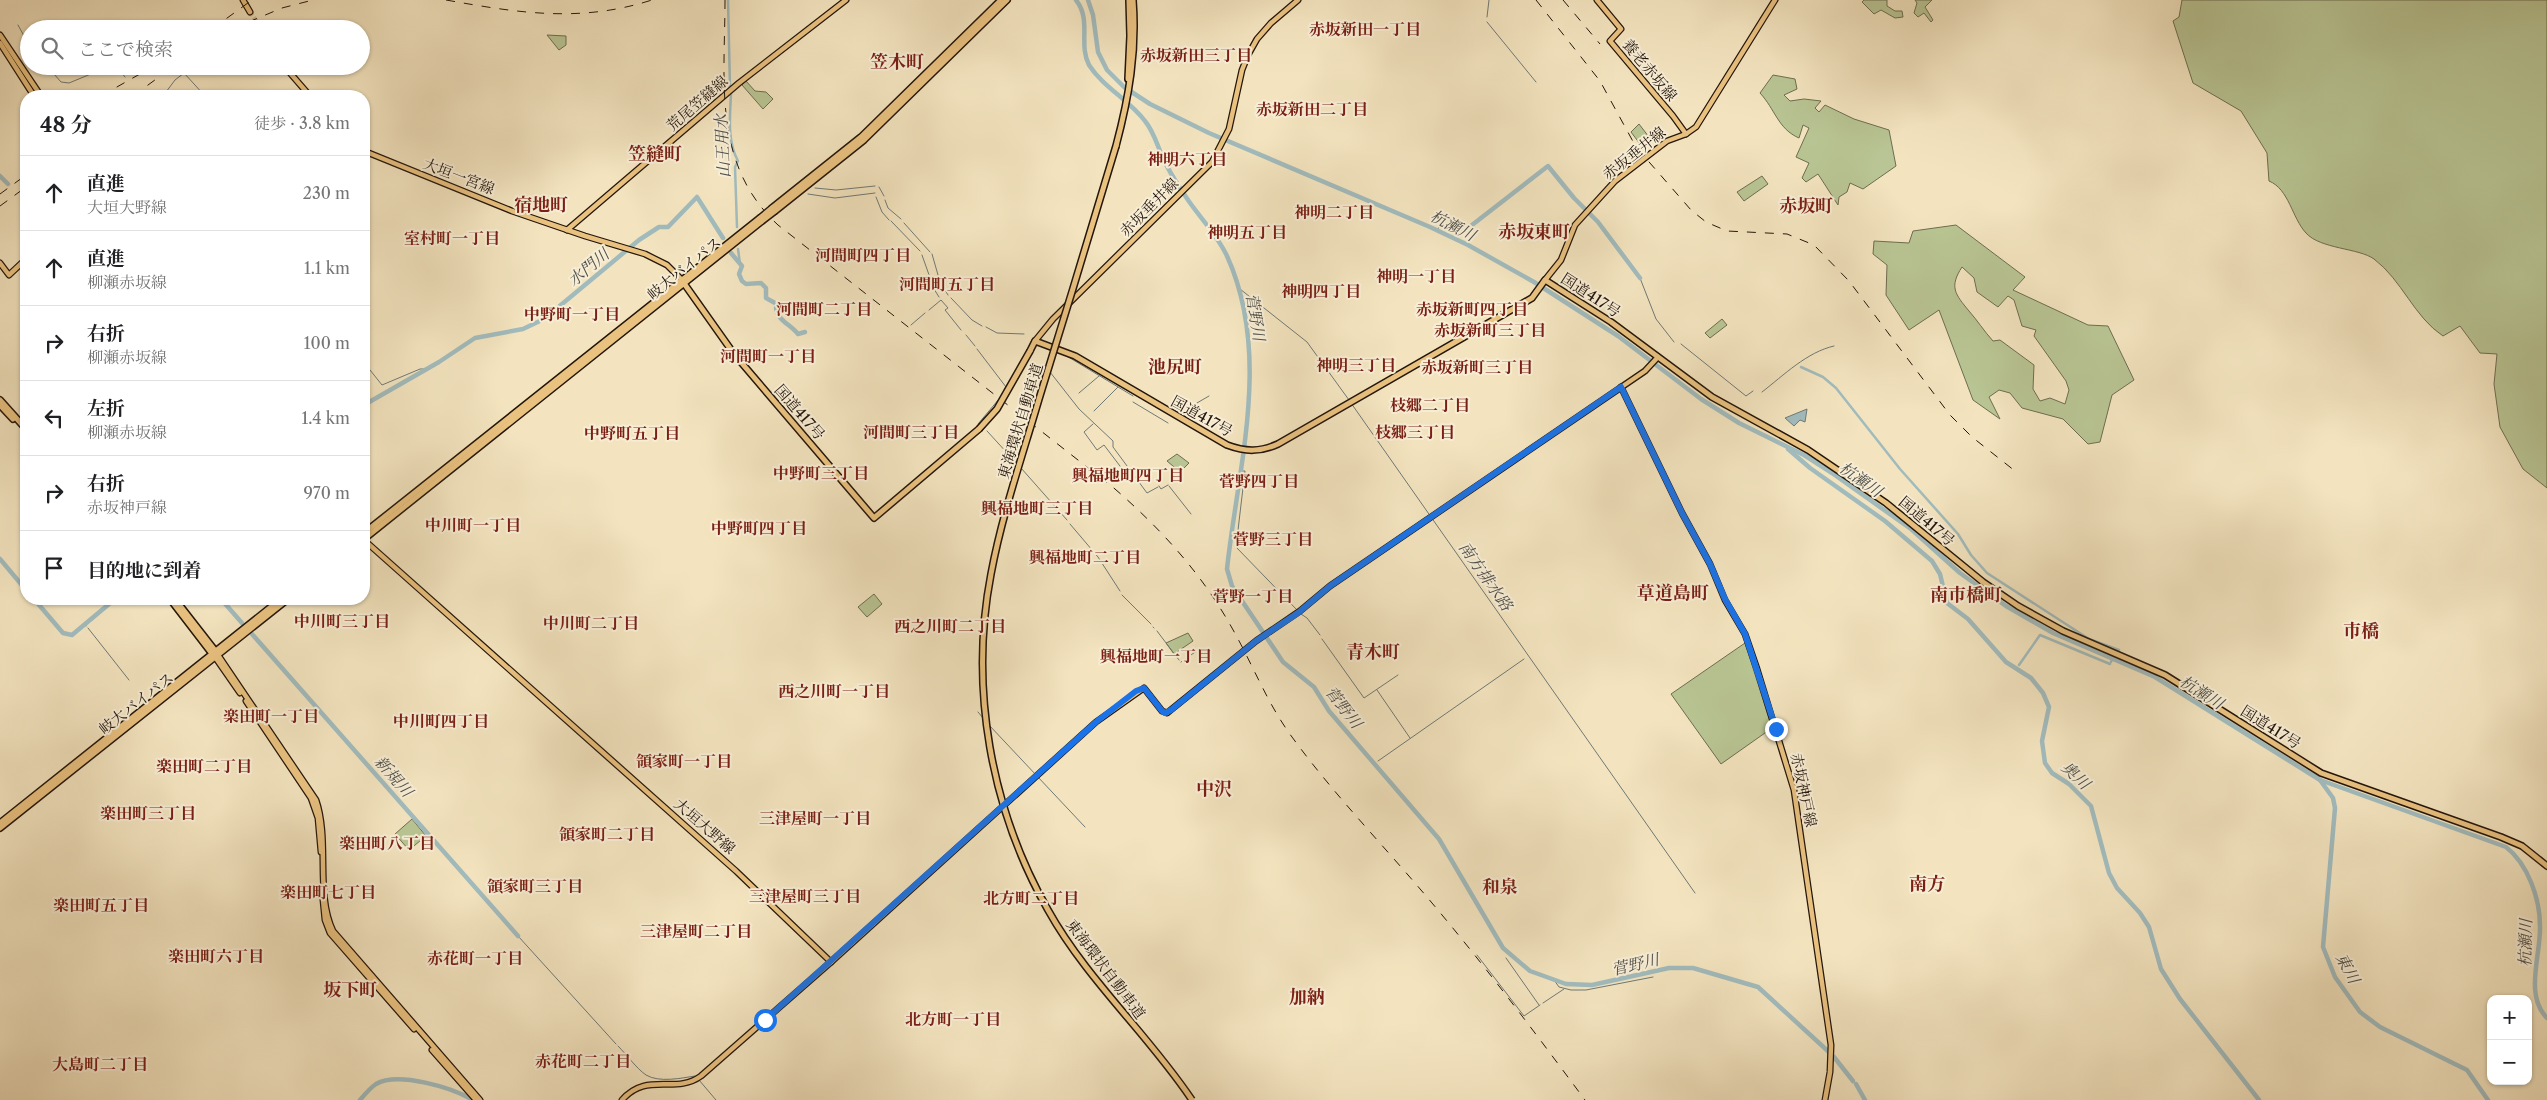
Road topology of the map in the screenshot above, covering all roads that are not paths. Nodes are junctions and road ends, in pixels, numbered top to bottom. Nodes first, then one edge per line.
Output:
1 (243, 0) edge
2 (846, 0) edge
3 (1001, 0) edge
4 (1007, 0) edge
5 (1129, 0) edge
6 (1133, 0) edge
7 (1298, 0) edge
8 (1597, 0) edge
9 (1775, 0) edge
10 (250, 12) tunnel mouth
11 (0, 35) edge
12 (0, 43) edge
13 (20, 65) edge
14 (20, 74) edge
15 (21, 75) edge
16 (27, 75) edge
17 (292, 75) edge
18 (30, 90) edge
19 (37, 90) edge
20 (305, 90) edge
21 (1686, 134) junction
22 (1116, 146) junction
23 (370, 153) edge
24 (774, 210) junction
25 (567, 230) junction
26 (0, 263) edge
27 (20, 264) edge
28 (1545, 280) junction
29 (683, 282) junction
30 (639, 316) junction
31 (1035, 341) junction
32 (1657, 358) junction
33 (1621, 387) junction
34 (0, 400) edge
35 (0, 406) edge
36 (20, 422) edge
37 (20, 428) edge
38 (370, 528) edge
39 (370, 534) edge
40 (370, 544) edge
41 (175, 605) edge
42 (178, 605) edge
43 (274, 605) edge
44 (280, 605) edge
45 (215, 654) junction
46 (0, 822) edge
47 (0, 828) edge
48 (2547, 866) edge
49 (832, 962) junction
50 (455, 1074) junction
51 (476, 1100) edge
52 (480, 1100) edge
53 (622, 1100) edge
54 (1192, 1100) edge
55 (1825, 1100) edge

1 - 10 main road
2 - 25 main road, 荒尾笠縫線
3 - 24 highway, 岐大バイパス
4 - 24 highway, 岐大バイパス
5 - 22 highway, 東海環状自動車道
6 - 22 highway, 東海環状自動車道
7 - 31 main road, 赤坂垂井線
8 - 21 main road, 養老赤坂線
9 - 21 main road, 赤坂垂井線
11 - 13 main road
12 - 14 main road
15 - 18 main road
16 - 19 main road
17 - 20 main road
21 - 28 main road, 赤坂垂井線
22 - 54 highway, 東海環状自動車道, bridge
23 - 25 main road, 大垣一宮線
24 - 29 highway, 岐大バイパス, bridge
25 - 29 main road, 大垣一宮線
26 - 27 main road
28 - 31 highway, 国道417号
28 - 32 highway, 国道417号
29 - 30 highway, 岐大バイパス
29 - 31 highway, 国道417号, bridge
30 - 38 highway, 岐大バイパス
30 - 39 highway, 岐大バイパス
32 - 33 main road
32 - 48 highway, 国道417号
33 - 49 main road
33 - 55 main road, 赤坂神戸線
34 - 36 highway
35 - 37 highway
40 - 49 main road, 大垣大野線
41 - 45 highway
42 - 45 highway
43 - 45 highway, 岐大バイパス
44 - 45 highway, 岐大バイパス
45 - 46 highway, 岐大バイパス
45 - 47 highway, 岐大バイパス
45 - 50 main road
49 - 53 main road
50 - 51 main road
50 - 52 main road

